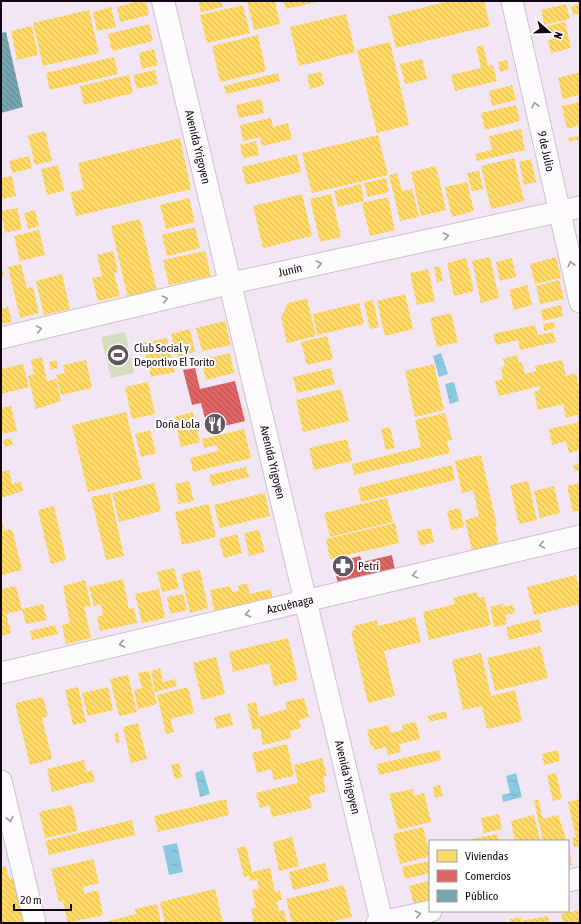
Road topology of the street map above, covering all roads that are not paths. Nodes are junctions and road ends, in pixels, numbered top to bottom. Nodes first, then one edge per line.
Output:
1 (164, 1) edge
2 (512, 1) edge
3 (580, 207) edge
4 (560, 212) junction
5 (232, 283) junction
6 (580, 302) edge
7 (1, 338) edge
8 (580, 536) edge
9 (307, 600) junction
10 (1, 673) edge
11 (1, 781) edge
12 (580, 878) edge
13 (569, 881) edge
14 (429, 911) edge
15 (35, 923) edge
16 (380, 923) edge

1 - 5 main road, Avenida Yrigoyen
4 -> 2 street, 9 de Julio
3 - 4 street, Junín
5 -> 4 street, Junín
6 -> 4 street, 9 de Julio
7 -> 5 street, Junín
5 - 9 main road, Avenida Yrigoyen
8 -> 9 street, Azcuénaga
9 -> 10 street, Azcuénaga
9 - 16 main road, Avenida Yrigoyen
11 -> 15 street
12 - 13 street
16 -> 14 street

